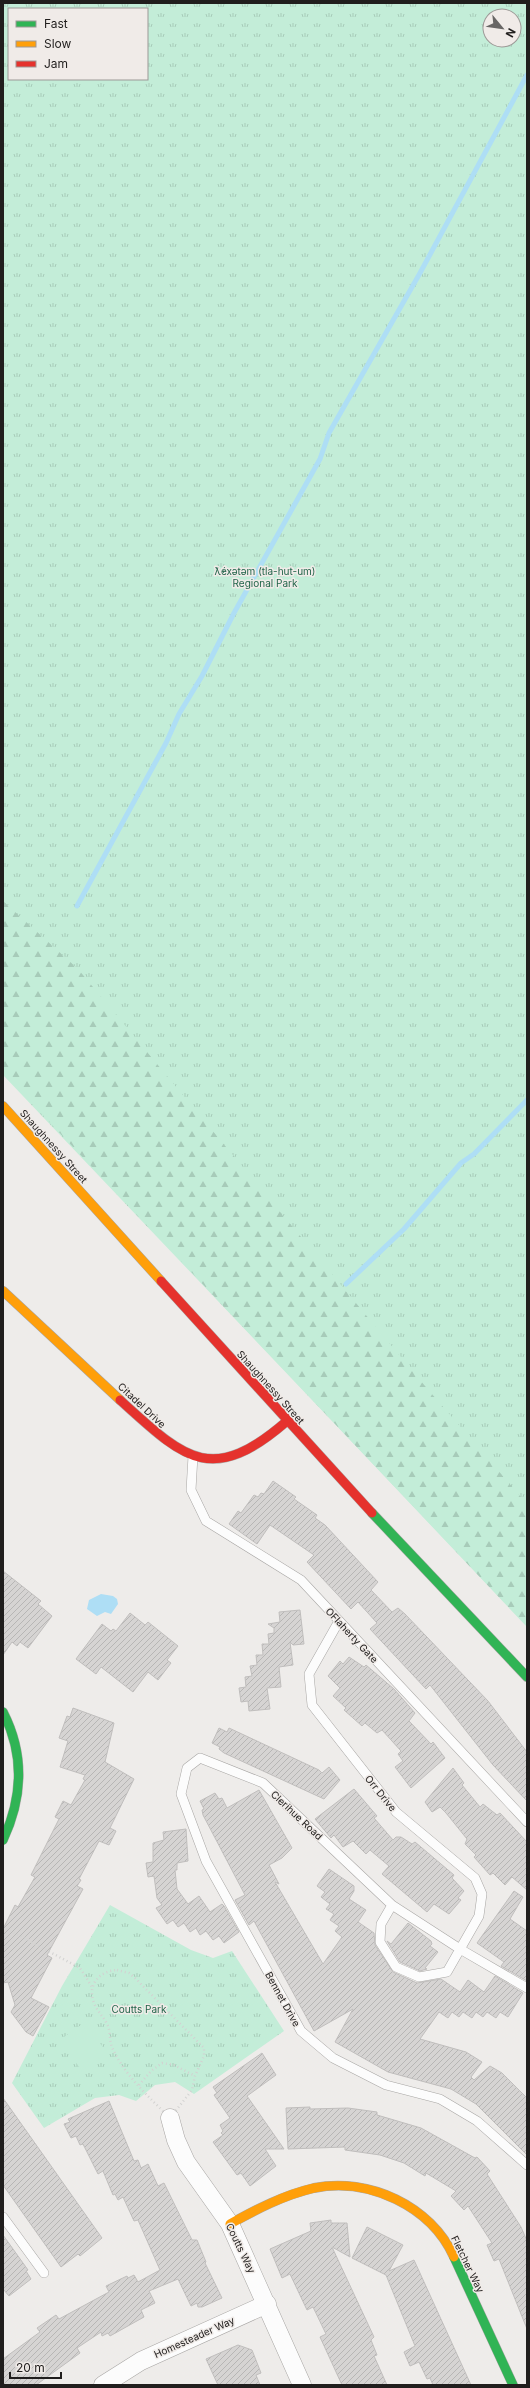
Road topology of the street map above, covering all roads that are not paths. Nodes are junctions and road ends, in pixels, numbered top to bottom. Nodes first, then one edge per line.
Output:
1 (3, 1106) edge
2 (3, 1291) edge
3 (287, 1421) junction
4 (193, 1456) junction
5 (339, 1621) junction
6 (527, 1677) edge
7 (3, 1712) edge
8 (187, 1768) joint
9 (527, 1822) edge
10 (3, 1840) edge
11 (392, 1905) junction
12 (460, 1949) junction
13 (527, 1988) edge
14 (170, 2118) road end
15 (527, 2165) edge
16 (3, 2218) edge
17 (230, 2224) junction
18 (44, 2273) dead end
19 (267, 2304) junction
20 (103, 2385) edge
21 (302, 2385) edge
22 (513, 2385) edge

1 - 3 street, Shaughnessy Street
2 - 4 street, Citadel Drive
3 - 4 street, Citadel Drive
3 - 6 street, Shaughnessy Street
4 - 5 lane, OFlaherty Gate
5 - 9 lane, OFlaherty Gate
5 - 12 lane, Orr Drive
7 - 10 street
8 - 11 lane, Clerihue Road
8 - 15 lane, Bennet Drive
11 - 12 lane, Clerihue Road
11 - 12 lane
12 - 13 lane, Clerihue Road
14 - 17 street, Coutts Way
16 - 18 lane
17 - 19 street, Coutts Way
17 - 22 street, Fletcher Way
19 - 20 street, Homesteader Way
19 - 21 street, Coutts Way

